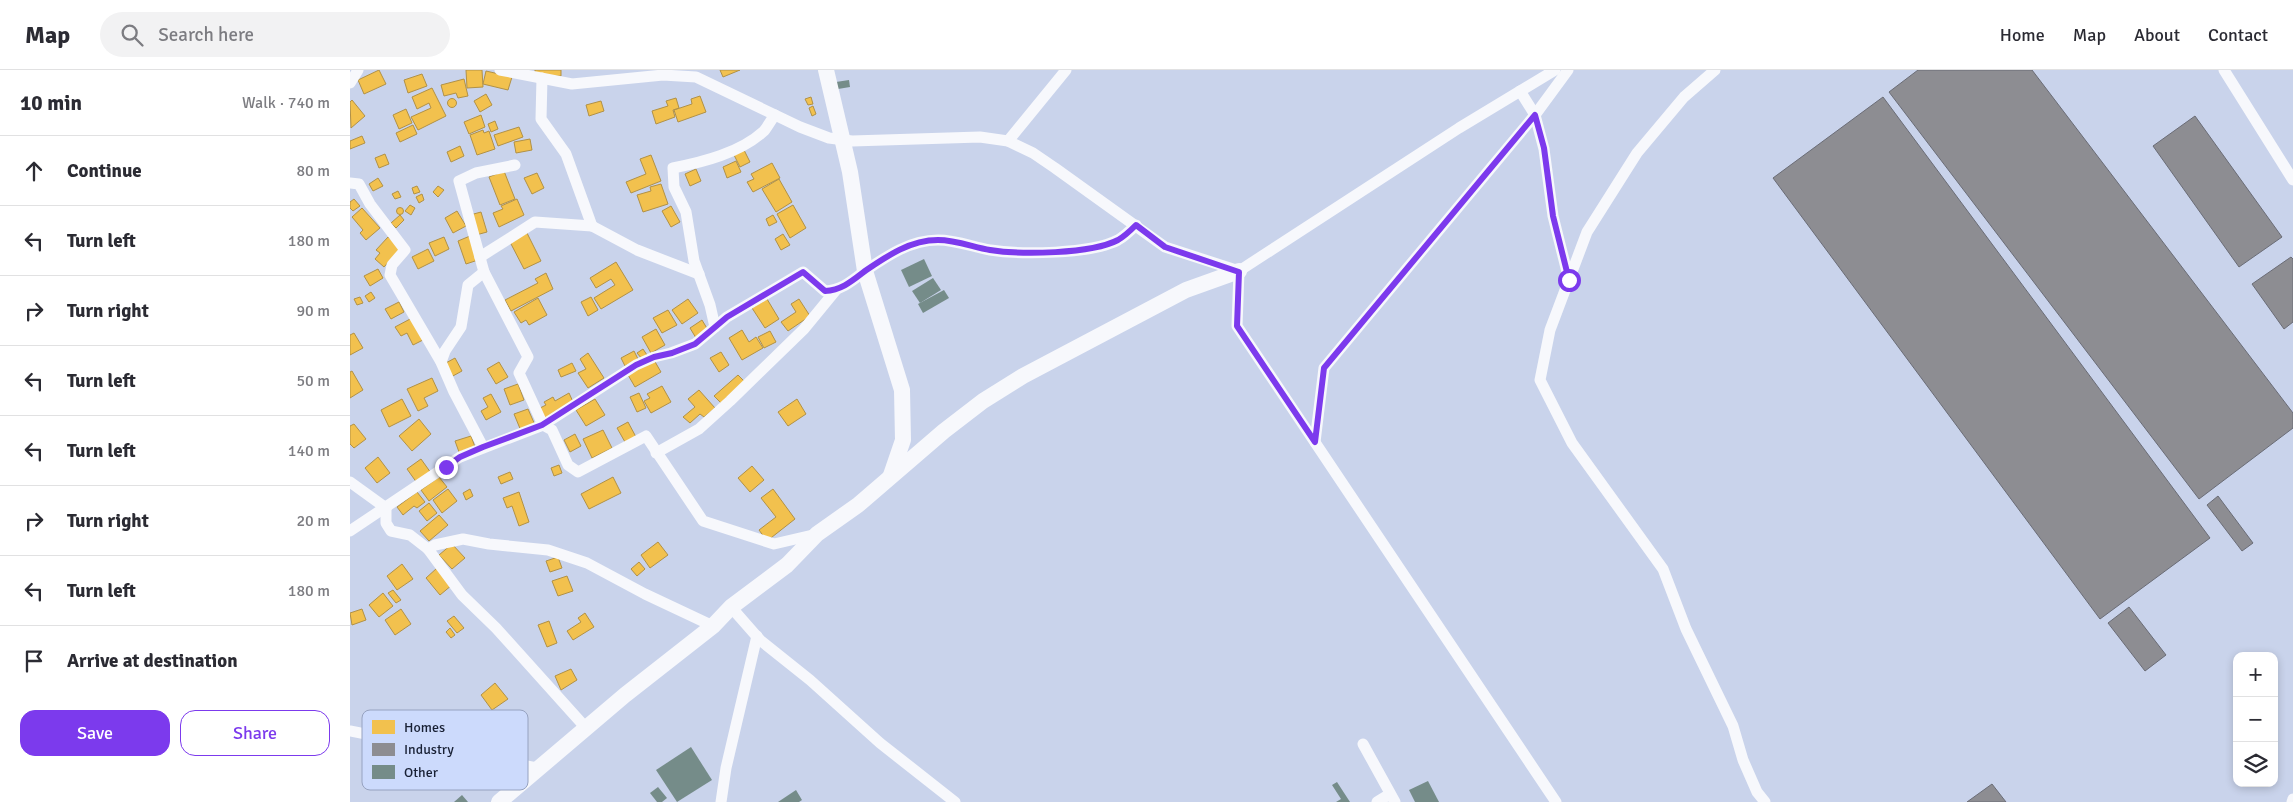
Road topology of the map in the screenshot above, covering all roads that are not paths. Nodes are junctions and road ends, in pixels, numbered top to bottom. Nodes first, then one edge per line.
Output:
1 (358, 70) edge
2 (500, 70) edge
3 (689, 70) edge
4 (826, 70) edge
5 (1066, 70) edge
6 (1555, 70) edge
7 (1568, 70) edge
8 (1715, 70) edge
9 (2224, 70) edge
10 (643, 74) edge
11 (604, 75) edge
12 (542, 78) junction
13 (704, 80) junction
14 (350, 83) edge
15 (1520, 91) junction
16 (775, 115) junction
17 (1535, 115) junction
18 (843, 140) junction
19 (1008, 141) junction
20 (515, 165) dead end
21 (2293, 180) edge
22 (350, 183) edge
23 (1136, 225) junction
24 (592, 226) junction
25 (480, 257) junction
26 (865, 271) junction
27 (484, 272) junction
28 (1239, 272) junction
29 (699, 274) junction
30 (1569, 280) junction
31 (836, 290) junction
32 (716, 327) junction
33 (441, 362) junction
34 (542, 425) junction
35 (1315, 442) junction
36 (483, 447) junction
37 (656, 453) junction
38 (890, 477) junction
39 (350, 482) edge
40 (386, 508) junction
41 (350, 531) edge
42 (816, 534) junction
43 (428, 549) junction
44 (731, 607) junction
45 (713, 626) junction
46 (757, 636) junction
47 (586, 728) junction
48 (1363, 744) dead end
49 (528, 766) edge
50 (537, 768) junction
51 (528, 776) edge
52 (512, 790) edge
53 (1392, 798) edge
54 (499, 802) edge
55 (721, 802) edge
56 (955, 802) edge
57 (1377, 802) edge
58 (1556, 802) edge
59 (1765, 802) edge

1 - 14 street
2 - 12 street
3 - 13 street
4 - 18 street
5 - 19 street
6 - 15 street
7 - 17 street
8 - 30 street
9 - 21 street
10 - 11 street
10 - 13 street
11 - 12 street
12 - 24 street
13 - 16 street
15 - 17 street
15 - 28 street
16 - 18 street
16 - 29 street
17 - 30 street
17 - 35 street
18 - 19 street
18 - 26 street
19 - 23 street
20 - 25 street
22 - 33 street
23 - 26 street
23 - 28 street
24 - 25 street
24 - 29 street
25 - 27 street
26 - 31 street
26 - 38 street
27 - 33 street
27 - 34 street
28 - 35 street
28 - 38 street
29 - 32 street
30 - 59 street
31 - 32 street
31 - 37 street
32 - 34 street
33 - 36 street
34 - 36 street
34 - 37 street
35 - 58 street
36 - 40 street
37 - 42 street
38 - 42 street
39 - 40 street
40 - 41 street
40 - 43 street
42 - 44 street
43 - 45 street
43 - 47 street
44 - 45 street
44 - 46 street
45 - 47 street
46 - 55 street
46 - 56 street
47 - 50 street
48 - 53 street
49 - 50 street
50 - 51 street
52 - 54 street
53 - 57 street

